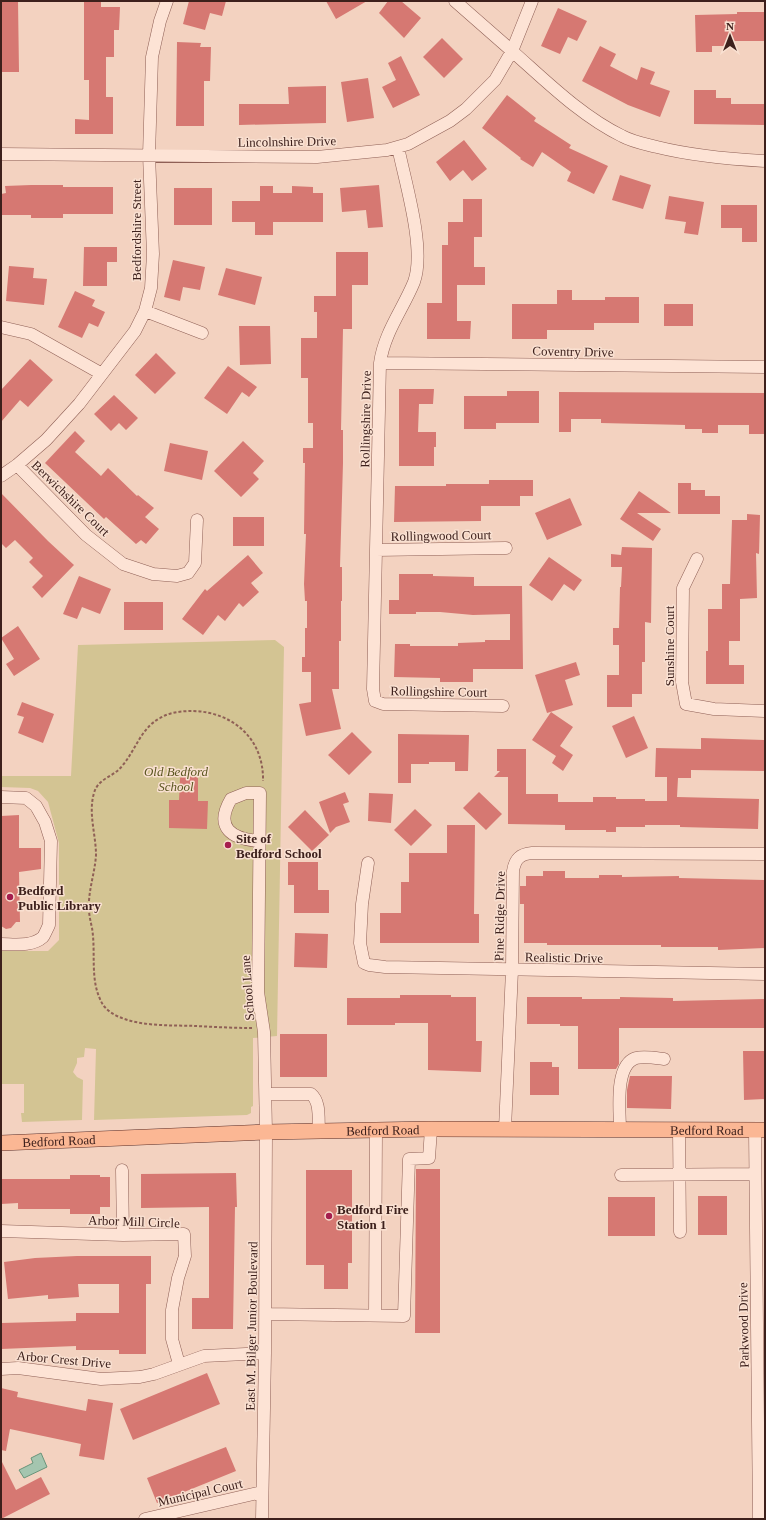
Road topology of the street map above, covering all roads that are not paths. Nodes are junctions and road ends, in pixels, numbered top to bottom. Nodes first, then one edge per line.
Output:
1 (167, 1) edge
2 (455, 1) edge
3 (532, 1) edge
4 (512, 51) junction
5 (398, 147) junction
6 (1, 154) edge
7 (149, 155) junction
8 (765, 161) edge
9 (145, 311) junction
10 (1, 327) edge
11 (202, 333) dead end
12 (380, 363) junction
13 (765, 367) edge
14 (102, 374) junction
15 (17, 465) junction
16 (1, 476) edge
17 (197, 520) dead end
18 (506, 548) dead end
19 (376, 550) junction
20 (697, 559) dead end
21 (375, 701) joint
22 (503, 706) dead end
23 (765, 711) edge
24 (1, 797) edge
25 (259, 841) dead end
26 (765, 854) edge
27 (368, 863) dead end
28 (1, 944) edge
29 (512, 970) junction
30 (765, 974) edge
31 (664, 1058) dead end
32 (266, 1094) junction
33 (431, 1129) junction
34 (505, 1129) junction
35 (376, 1130) junction
36 (620, 1130) junction
37 (679, 1130) junction
38 (760, 1130) edge
39 (319, 1131) junction
40 (266, 1132) junction
41 (1, 1143) edge
42 (122, 1170) dead end
43 (755, 1174) junction
44 (622, 1175) dead end
45 (680, 1175) junction
46 (760, 1189) edge
47 (1, 1231) edge
48 (680, 1232) dead end
49 (123, 1235) junction
50 (761, 1276) edge
51 (266, 1314) junction
52 (375, 1316) junction
53 (265, 1353) junction
54 (179, 1364) junction
55 (1, 1369) edge
56 (262, 1492) junction
57 (145, 1519) edge
58 (262, 1519) edge
59 (759, 1519) edge

1 - 7 street, Bedfordshire Street
2 - 4 street
3 - 4 street, Lincolnshire Drive
4 - 5 street, Lincolnshire Drive
4 - 8 street
5 - 7 street, Lincolnshire Drive
5 - 12 street, Rollingshire Drive
6 - 7 street, Lincolnshire Drive
7 - 9 street, Bedfordshire Street
9 - 11 street
9 - 14 street, Bedfordshire Street
10 - 14 street
12 - 13 street, Coventry Drive
12 - 19 street, Rollingshire Drive
14 - 15 street, Bedfordshire Street
15 - 16 street, Bedfordshire Street
15 - 17 street, Berwichshire Court
18 - 19 street, Rollingwood Court
19 - 21 street, Rollingshire Drive
20 - 23 street, Sunshine Court
21 - 22 street, Rollingshire Court
24 - 28 street
25 - 32 street, School Lane
26 - 29 street, Pine Ridge Drive
27 - 29 street, Realistic Drive
29 - 30 street, Realistic Drive
29 - 34 street, Pine Ridge Drive
31 - 36 street
32 - 39 street
32 - 40 street, School Lane
33 - 34 main road, Bedford Road
33 - 35 main road, Bedford Road
33 - 52 street
34 - 36 main road, Bedford Road
35 - 39 main road, Bedford Road
35 - 52 street
36 - 37 main road, Bedford Road
37 - 38 main road, Bedford Road
37 - 45 street
38 - 43 street, Parkwood Drive
39 - 40 main road, Bedford Road
40 - 41 main road, Bedford Road
40 - 51 street, East M. Bilger Junior Boulevard
42 - 49 street
43 - 45 street
43 - 46 street, Parkwood Drive
44 - 45 street
45 - 48 street
46 - 50 street, Parkwood Drive
47 - 49 street, Arbor Mill Circle
49 - 54 street, Arbor Mill Circle
50 - 59 street, Parkwood Drive
51 - 52 street
51 - 53 street, East M. Bilger Junior Boulevard
53 - 54 street, Arbor Crest Drive
53 - 56 street, East M. Bilger Junior Boulevard
54 - 55 street, Arbor Crest Drive
56 - 57 street, Municipal Court
56 - 58 street, East M. Bilger Junior Boulevard

